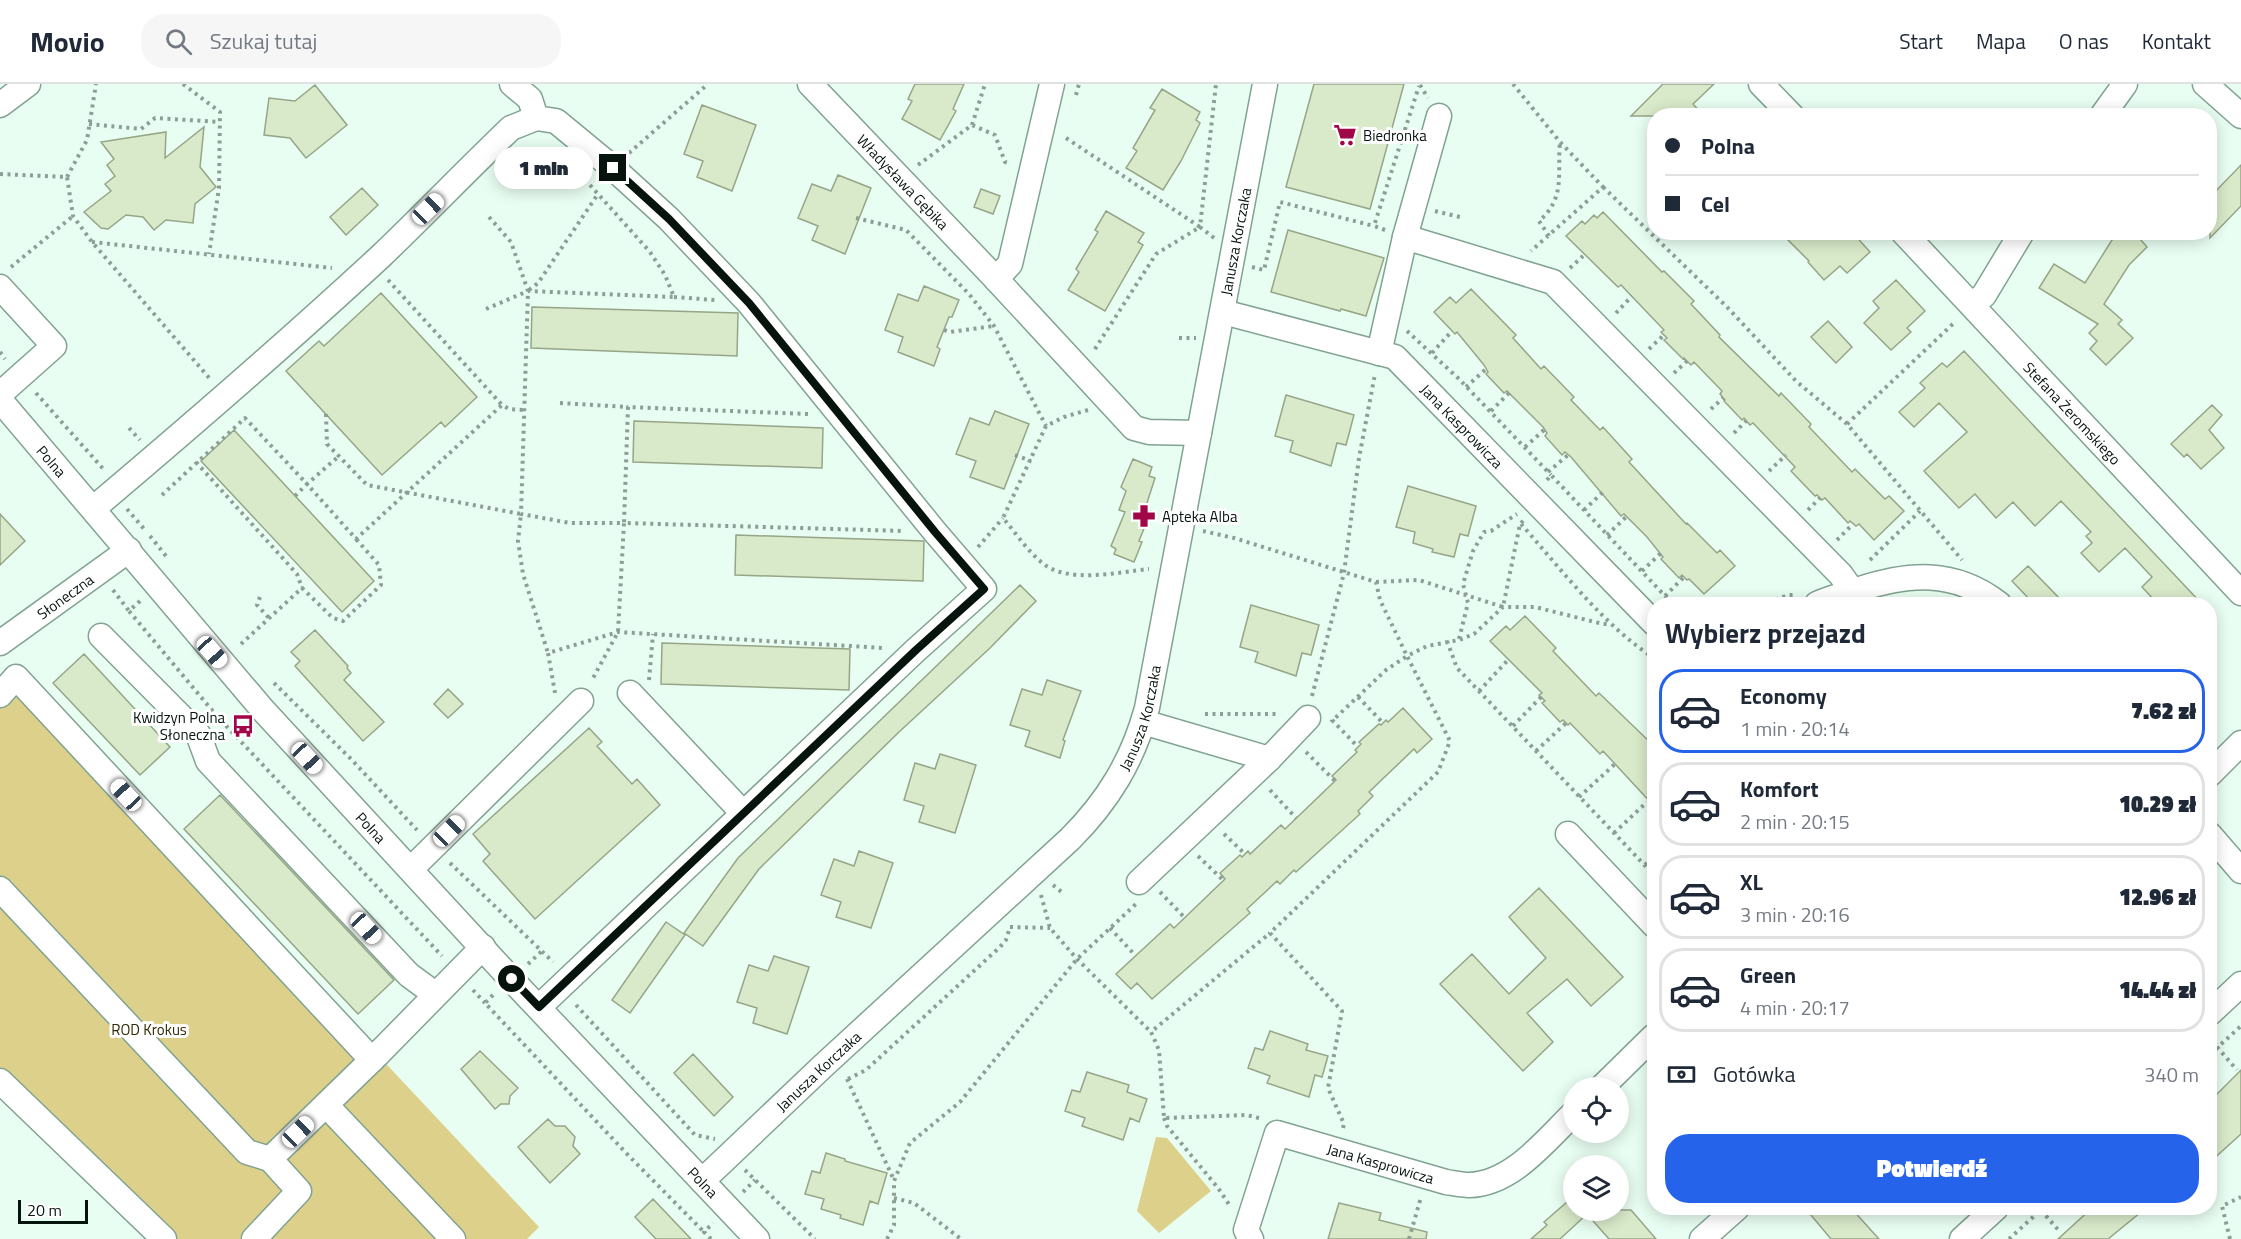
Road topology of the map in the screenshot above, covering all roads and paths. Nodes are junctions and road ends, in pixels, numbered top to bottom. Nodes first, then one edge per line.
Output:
1 (28, 84) edge
2 (96, 84) edge
3 (183, 84) edge
4 (512, 84) edge
5 (708, 84) edge
6 (810, 84) edge
7 (985, 84) edge
8 (1052, 84) edge
9 (1079, 84) edge
10 (1216, 84) edge
11 (1265, 84) edge
12 (1513, 84) edge
13 (1761, 84) edge
14 (2125, 84) edge
15 (2205, 84) edge
16 (1419, 86) dead end
17 (0, 105) edge
18 (1074, 105) dead end
19 (1784, 108) edge
20 (2108, 108) edge
21 (1439, 116) dead end
22 (2241, 116) edge
23 (536, 118) junction
24 (220, 122) junction
25 (89, 124) junction
26 (972, 125) junction
27 (1068, 127) dead end
28 (1066, 138) junction
29 (1560, 142) junction
30 (1063, 147) dead end
31 (887, 166) junction
32 (613, 168) junction
33 (576, 169) dead end
34 (1032, 170) junction
35 (0, 174) edge
36 (67, 177) junction
37 (1603, 187) junction
38 (598, 194) junction
39 (73, 216) junction
40 (489, 217) dead end
41 (856, 218) dead end
42 (1464, 218) dead end
43 (1374, 226) junction
44 (1200, 227) junction
45 (1647, 230) edge
46 (1550, 236) junction
47 (1411, 239) junction
48 (1657, 240) edge
49 (1912, 240) edge
50 (2017, 240) edge
51 (92, 242) junction
52 (209, 254) junction
53 (1266, 260) dead end
54 (1507, 269) junction
55 (362, 272) junction
56 (5, 277) edge
57 (386, 277) dead end
58 (996, 279) junction
59 (528, 291) junction
60 (1632, 296) dead end
61 (1973, 305) junction
62 (486, 309) dead end
63 (1223, 312) junction
64 (1615, 313) dead end
65 (994, 326) junction
66 (1403, 328) dead end
67 (944, 330) dead end
68 (1451, 332) dead end
69 (1379, 353) junction
70 (1432, 353) junction
71 (1090, 358) dead end
72 (1486, 369) dead end
73 (21, 376) junction
74 (1466, 387) junction
75 (1509, 393) dead end
76 (0, 394) edge
77 (225, 397) junction
78 (0, 400) edge
79 (561, 403) dead end
80 (502, 405) junction
81 (628, 407) junction
82 (524, 410) junction
83 (1089, 410) dead end
84 (1491, 411) junction
85 (326, 414) dead end
86 (842, 416) junction
87 (1847, 424) junction
88 (1046, 426) junction
89 (1544, 430) dead end
90 (1199, 433) junction
91 (1525, 447) junction
92 (1014, 455) dead end
93 (1568, 455) dead end
94 (339, 456) junction
95 (1031, 461) junction
96 (196, 462) junction
97 (1550, 474) junction
98 (307, 484) junction
99 (119, 487) junction
100 (1603, 492) dead end
101 (406, 493) junction
102 (162, 495) dead end
103 (295, 496) dead end
104 (94, 508) junction
105 (1530, 509) junction
106 (1584, 510) junction
107 (521, 514) junction
108 (1626, 517) dead end
109 (1003, 518) junction
110 (624, 523) junction
111 (1503, 523) dead end
112 (1520, 524) junction
113 (1182, 526) junction
114 (935, 532) junction
115 (1607, 535) junction
116 (356, 539) junction
117 (978, 548) dead end
118 (129, 550) junction
119 (1661, 553) dead end
120 (170, 560) dead end
121 (1174, 567) junction
122 (1642, 572) junction
123 (1344, 573) junction
124 (1684, 577) dead end
125 (1376, 582) junction
126 (158, 586) junction
127 (302, 588) junction
128 (1973, 588) junction
129 (1850, 593) junction
130 (2241, 593) edge
131 (1467, 594) junction
132 (1665, 596) joint
133 (260, 597) dead end
134 (1838, 597) edge
135 (1988, 597) edge
136 (1503, 607) junction
137 (1647, 617) edge
138 (270, 618) junction
139 (1611, 624) junction
140 (618, 632) junction
141 (653, 634) junction
142 (101, 636) dead end
143 (234, 636) dead end
144 (1459, 640) junction
145 (1447, 641) junction
146 (0, 643) edge
147 (241, 644) junction
148 (916, 650) junction
149 (248, 652) dead end
150 (548, 653) junction
151 (1647, 654) edge
152 (1407, 656) junction
153 (1507, 661) dead end
154 (269, 677) dead end
155 (1479, 691) junction
156 (630, 693) joint
157 (0, 695) edge
158 (1358, 697) dead end
159 (1541, 697) dead end
160 (580, 701) joint
161 (1301, 711) junction
162 (1203, 714) dead end
163 (1332, 720) dead end
164 (1143, 722) junction
165 (557, 723) junction
166 (1383, 723) dead end
167 (1566, 723) dead end
168 (1513, 726) junction
169 (2241, 743) edge
170 (1359, 747) dead end
171 (1302, 748) dead end
172 (1536, 751) junction
173 (1269, 759) junction
174 (1615, 764) dead end
175 (2217, 767) edge
176 (1335, 781) dead end
177 (1264, 784) dead end
178 (1579, 797) junction
179 (1647, 802) dead end
180 (743, 813) junction
181 (1296, 818) dead end
182 (1608, 826) junction
183 (1218, 827) dead end
184 (1614, 833) junction
185 (1568, 834) dead end
186 (1600, 834) dead end
187 (2217, 843) edge
188 (433, 847) junction
189 (1193, 851) dead end
190 (1245, 854) dead end
191 (1645, 865) edge
192 (411, 869) junction
193 (2241, 871) edge
194 (1223, 880) dead end
195 (1147, 884) joint
196 (0, 889) edge
197 (1041, 892) junction
198 (1064, 894) dead end
199 (1033, 898) dead end
200 (1124, 915) dead end
201 (1012, 917) dead end
202 (1184, 917) dead end
203 (1647, 918) edge
204 (1010, 927) junction
205 (1050, 928) junction
206 (1110, 928) junction
207 (1270, 933) junction
208 (483, 947) junction
209 (542, 951) junction
210 (1134, 954) dead end
211 (1077, 959) junction
212 (458, 973) junction
213 (512, 979) junction
214 (565, 982) junction
215 (2241, 984) edge
216 (435, 994) junction
217 (485, 1003) junction
218 (2217, 1006) edge
219 (539, 1007) junction
220 (2241, 1026) edge
221 (1151, 1032) junction
222 (1647, 1043) edge
223 (2217, 1047) joint
224 (372, 1060) junction
225 (2237, 1070) dead end
226 (1612, 1077) edge
227 (848, 1079) junction
228 (0, 1081) edge
229 (837, 1081) dead end
230 (326, 1105) junction
231 (1164, 1118) junction
232 (1269, 1120) dead end
233 (1563, 1123) edge
234 (1334, 1151) junction
235 (730, 1155) junction
236 (270, 1159) junction
237 (1427, 1176) junction
238 (894, 1181) junction
239 (702, 1182) junction
240 (2241, 1197) edge
241 (894, 1198) junction
242 (1729, 1215) edge
243 (1988, 1215) edge
244 (2036, 1215) edge
245 (2047, 1215) edge
246 (704, 1232) dead end
247 (2060, 1232) dead end
248 (1249, 1234) edge
249 (164, 1239) edge
250 (255, 1239) edge
251 (453, 1239) edge
252 (757, 1239) edge
253 (815, 1239) edge
254 (887, 1239) edge
255 (961, 1239) edge
256 (1409, 1239) edge
257 (1702, 1239) edge
258 (1962, 1239) edge
259 (2010, 1239) edge
260 (2230, 1239) edge

1 - 17 street
2 - 25 path
3 - 24 path
4 - 23 street
5 - 32 path
6 - 31 street, Władysława Gębika
7 - 26 path
8 - 34 street
9 - 18 path
10 - 44 path
11 - 63 street, Janusza Korczaka
12 - 29 path
13 - 19 street
14 - 20 street
15 - 22 street
16 - 43 path
21 - 47 street
23 - 32 street
23 - 55 street
24 - 25 path
24 - 52 path
25 - 36 path
26 - 31 path
26 - 34 path
27 - 28 path
28 - 30 path
28 - 44 path
29 - 37 path
29 - 46 path
31 - 58 street, Władysława Gębika
32 - 86 street
33 - 38 path
34 - 58 street
35 - 36 path
36 - 39 path
37 - 45 path
37 - 46 path
38 - 59 path
38 - 59 path
39 - 51 path
39 - 56 path
40 - 59 path
41 - 65 path
42 - 47 path
43 - 47 path
43 - 53 path
44 - 71 path
46 - 54 path
47 - 54 street
47 - 69 street
48 - 87 path
49 - 61 street, Stefana Żeromskiego
50 - 61 street
51 - 52 path
51 - 77 path
52 - 55 path
54 - 129 street
55 - 77 street
56 - 73 street
57 - 80 path
58 - 90 street, Władysława Gębika
59 - 62 path
59 - 82 path
60 - 64 path
61 - 87 path
61 - 130 street, Stefana Żeromskiego
63 - 69 street, Jana Kasprowicza
63 - 90 street, Janusza Korczaka
65 - 67 path
65 - 88 path
66 - 70 path
68 - 70 path
69 - 105 street, Jana Kasprowicza
69 - 123 path
70 - 74 path
72 - 74 path
73 - 76 street
73 - 99 path
74 - 84 path
75 - 84 path
77 - 99 street
78 - 104 street, Polna
79 - 81 path
80 - 82 path
80 - 101 path
81 - 86 path
81 - 110 path
82 - 107 path
83 - 88 path
84 - 91 path
85 - 94 path
86 - 114 street
87 - 128 path
88 - 95 path
89 - 91 path
90 - 113 street, Janusza Korczaka
91 - 97 path
92 - 95 path
93 - 97 path
94 - 98 path
94 - 101 path
95 - 109 path
96 - 98 path
96 - 102 path
96 - 127 path
97 - 105 path
97 - 106 path
98 - 103 path
98 - 116 path
99 - 104 street
99 - 120 path
100 - 106 path
101 - 107 path
101 - 116 path
104 - 118 street, Polna
105 - 112 path
105 - 137 street, Jana Kasprowicza
106 - 115 path
107 - 110 path
107 - 150 path
108 - 115 path
109 - 117 path
109 - 121 path
110 - 114 path
110 - 140 path
111 - 131 path
112 - 136 path
112 - 139 path
113 - 121 street, Janusza Korczaka
113 - 123 path
114 - 148 street
115 - 122 path
116 - 127 path
118 - 126 street, Polna
118 - 146 street, Słoneczna
119 - 122 path
121 - 164 street, Janusza Korczaka
122 - 132 path
123 - 125 path
123 - 161 path
124 - 132 path
125 - 131 path
125 - 152 path
126 - 192 street, Polna
126 - 212 path
127 - 138 path
128 - 129 street
128 - 135 street
129 - 134 street
131 - 136 path
131 - 144 path
133 - 138 path
136 - 139 path
136 - 144 path
138 - 147 path
139 - 151 path
140 - 141 path
140 - 150 path
140 - 160 path
141 - 148 path
141 - 156 path
142 - 216 street
143 - 147 path
144 - 145 path
145 - 152 path
145 - 155 path
147 - 149 path
148 - 180 street
150 - 165 path
152 - 207 path
153 - 155 path
154 - 188 path
155 - 168 path
156 - 180 street
157 - 224 street
158 - 166 path
159 - 168 path
160 - 165 street
161 - 162 path
161 - 173 street
163 - 170 path
164 - 173 street
164 - 235 street, Janusza Korczaka
165 - 188 street
167 - 172 path
168 - 172 path
169 - 175 street
171 - 176 path
172 - 178 path
173 - 195 street
174 - 178 path
177 - 181 path
178 - 182 path
179 - 184 path
180 - 214 street
182 - 184 path
182 - 186 path
183 - 190 path
184 - 191 path
185 - 203 street
187 - 193 street
188 - 192 street
188 - 209 path
189 - 194 path
192 - 208 street, Polna
195 - 202 path
196 - 236 street
197 - 198 path
197 - 199 path
197 - 205 path
200 - 206 path
201 - 204 path
204 - 205 path
204 - 227 path
205 - 211 path
206 - 210 path
206 - 211 path
207 - 221 path
207 - 234 path
208 - 212 street
208 - 213 street, Polna
209 - 213 path
209 - 214 path
211 - 221 path
211 - 238 path
212 - 216 street
212 - 217 path
213 - 217 path
213 - 219 street, Polna
214 - 219 street
214 - 235 path
215 - 218 street
216 - 224 street
217 - 246 path
219 - 239 street, Polna
220 - 223 path
221 - 231 path
222 - 226 street
223 - 225 path
224 - 230 street
227 - 229 path
227 - 238 path
228 - 249 street
230 - 236 street
230 - 251 street
231 - 232 path
231 - 248 path
233 - 237 street, Jana Kasprowicza
234 - 237 street, Jana Kasprowicza
234 - 248 street, Jana Kasprowicza
235 - 239 street, Janusza Korczaka
235 - 253 path
236 - 250 street
237 - 256 path
238 - 241 path
239 - 252 street, Polna
240 - 260 path
241 - 254 path
241 - 255 path
242 - 257 street
243 - 258 street
244 - 259 path
245 - 247 path

